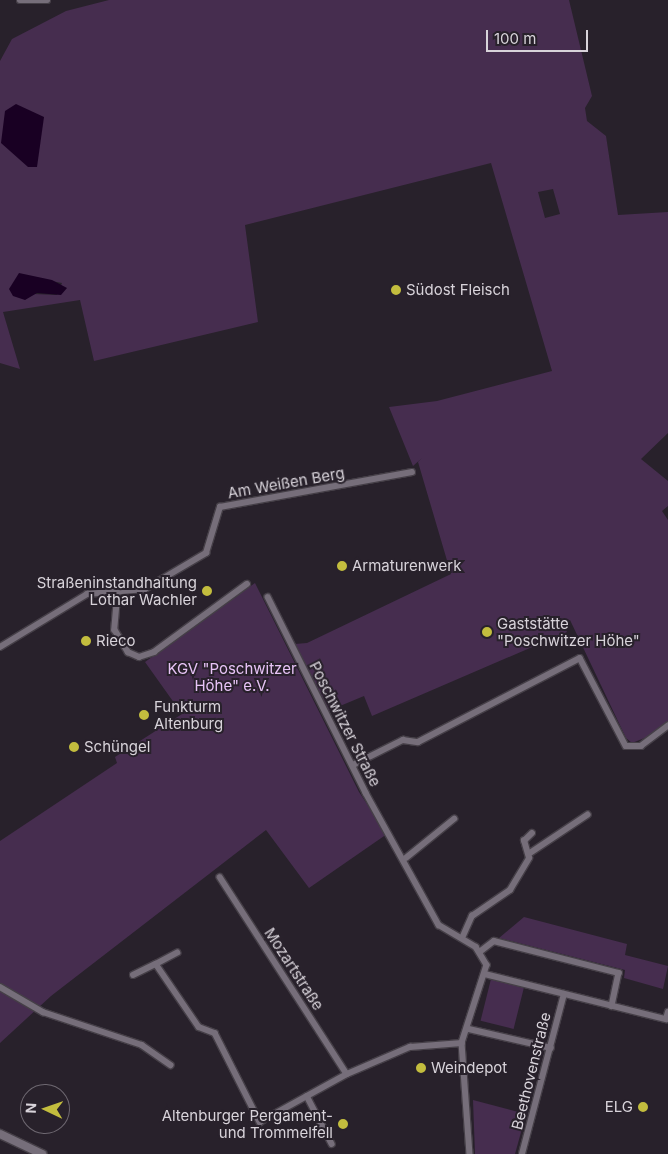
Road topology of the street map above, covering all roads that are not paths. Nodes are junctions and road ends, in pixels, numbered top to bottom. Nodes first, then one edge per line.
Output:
1 (20, 0) edge
2 (48, 0) edge
3 (412, 472) dead end
4 (247, 584) dead end
5 (118, 592) junction
6 (268, 597) dead end
7 (0, 646) edge
8 (668, 726) edge
9 (352, 765) junction
10 (587, 815) dead end
11 (454, 819) dead end
12 (532, 833) dead end
13 (530, 853) junction
14 (406, 858) junction
15 (220, 877) dead end
16 (463, 936) junction
17 (482, 951) junction
18 (177, 953) dead end
19 (156, 964) junction
20 (484, 974) junction
21 (133, 975) dead end
22 (0, 987) edge
23 (564, 994) junction
24 (612, 1006) junction
25 (667, 1015) edge
26 (469, 1029) junction
27 (462, 1043) junction
28 (551, 1048) junction
29 (171, 1064) dead end
30 (347, 1074) junction
31 (307, 1096) junction
32 (0, 1134) edge
33 (332, 1144) dead end
34 (42, 1154) edge
35 (470, 1154) edge
36 (522, 1154) edge

1 - 2 street
3 - 5 street, Am Weißen Berg
4 - 5 street
5 - 7 street, Am Weißen Berg
6 - 9 street, Poschwitzer Straße
8 - 9 street
9 - 14 street, Poschwitzer Straße
10 - 13 street
11 - 14 street
12 - 13 street
13 - 16 street
14 - 16 street, Poschwitzer Straße
15 - 30 street, Mozartstraße
16 - 17 street, Poschwitzer Straße
17 - 20 street
17 - 24 street
18 - 19 street
19 - 21 street
19 - 31 street
20 - 23 street
20 - 26 street
22 - 29 street
23 - 24 street
23 - 28 street, Beethovenstraße
24 - 25 street
26 - 27 street
26 - 28 street
27 - 30 street
27 - 35 street
28 - 36 street, Beethovenstraße
30 - 31 street
31 - 33 street
32 - 34 street

